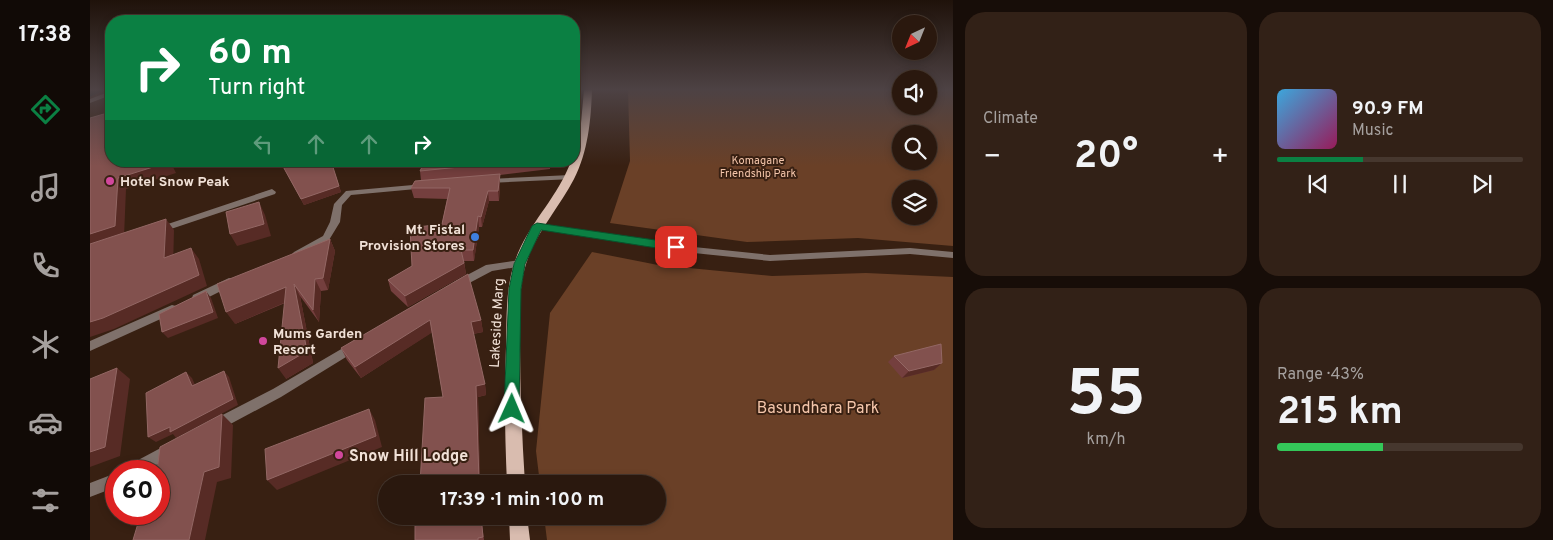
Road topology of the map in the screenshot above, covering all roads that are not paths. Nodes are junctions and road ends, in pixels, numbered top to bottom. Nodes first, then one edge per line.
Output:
1 (587, 115) edge
2 (580, 145) edge
3 (573, 167) edge
4 (570, 177) junction
5 (480, 182) edge
6 (431, 186) edge
7 (272, 192) dead end
8 (537, 226) junction
9 (148, 234) edge
10 (953, 255) edge
11 (292, 256) edge
12 (520, 264) junction
13 (240, 277) edge
14 (444, 293) edge
15 (364, 342) edge
16 (90, 346) edge
17 (203, 432) edge
18 (179, 445) edge
19 (152, 460) edge
20 (516, 475) edge
21 (105, 484) edge
22 (90, 490) edge
23 (519, 525) edge
24 (520, 540) edge

1 - 2 main road, Lakeside Marg
3 - 4 main road, Lakeside Marg
4 - 5 street
4 - 8 main road, Lakeside Marg
6 - 11 street
7 - 9 street
8 - 10 street
8 - 12 main road, Lakeside Marg
12 - 14 street
12 - 20 main road, Lakeside Marg
13 - 16 street
15 - 17 street
18 - 19 street
21 - 22 street
23 - 24 main road

